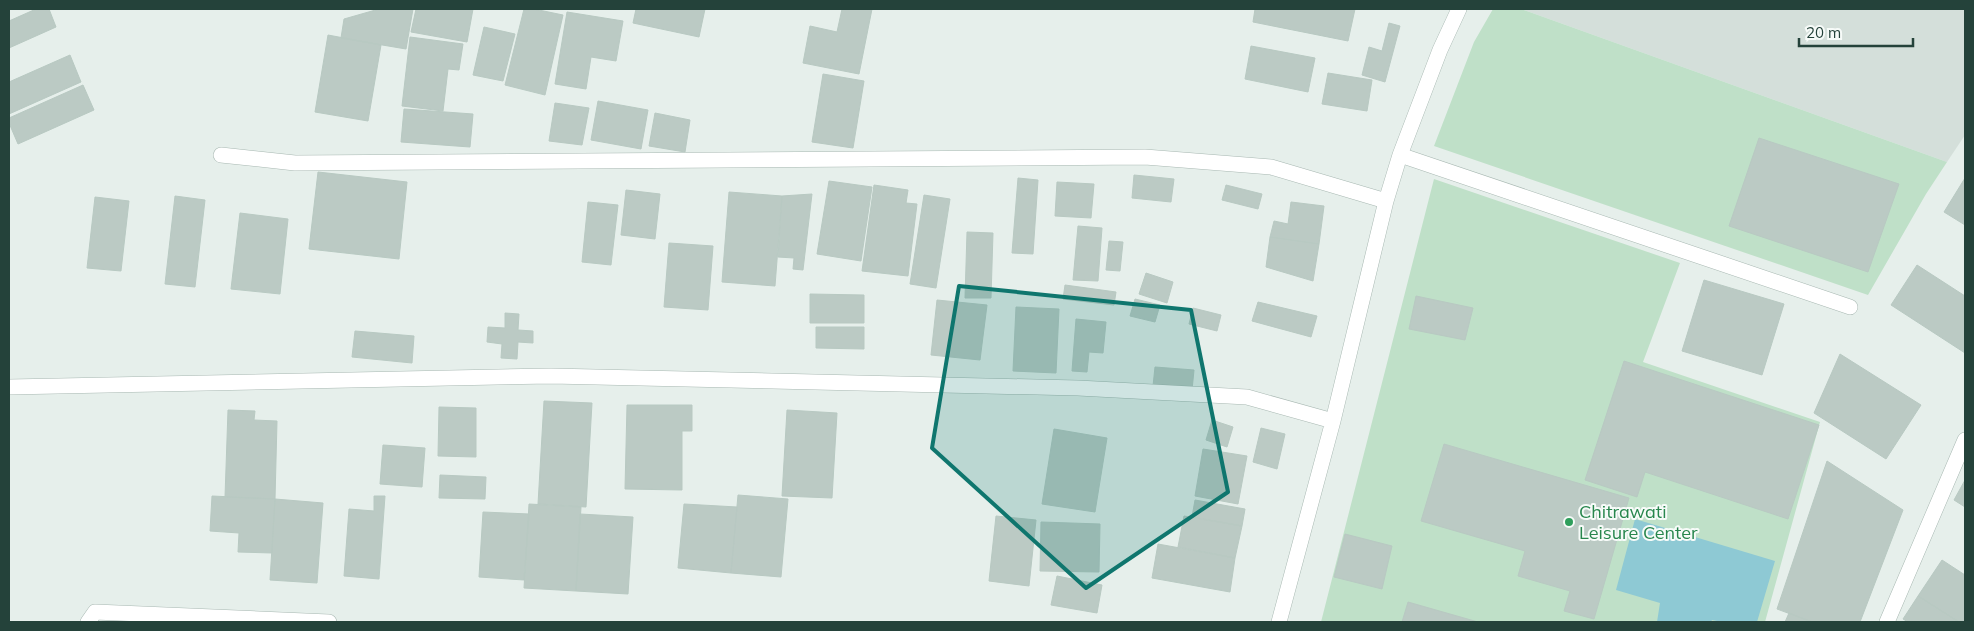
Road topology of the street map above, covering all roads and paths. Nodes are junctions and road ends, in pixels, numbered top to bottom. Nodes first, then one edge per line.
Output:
1 (1459, 9) edge
2 (221, 155) dead end
3 (1400, 155) junction
4 (1386, 201) junction
5 (1850, 307) dead end
6 (9, 387) edge
7 (1333, 421) junction
8 (1965, 440) edge
9 (88, 622) edge
10 (329, 622) edge
11 (1278, 622) edge
12 (1887, 622) edge

1 - 3 street
2 - 4 street
3 - 4 street
3 - 5 street
4 - 7 street
6 - 7 street
7 - 11 street
8 - 12 street
9 - 10 street

